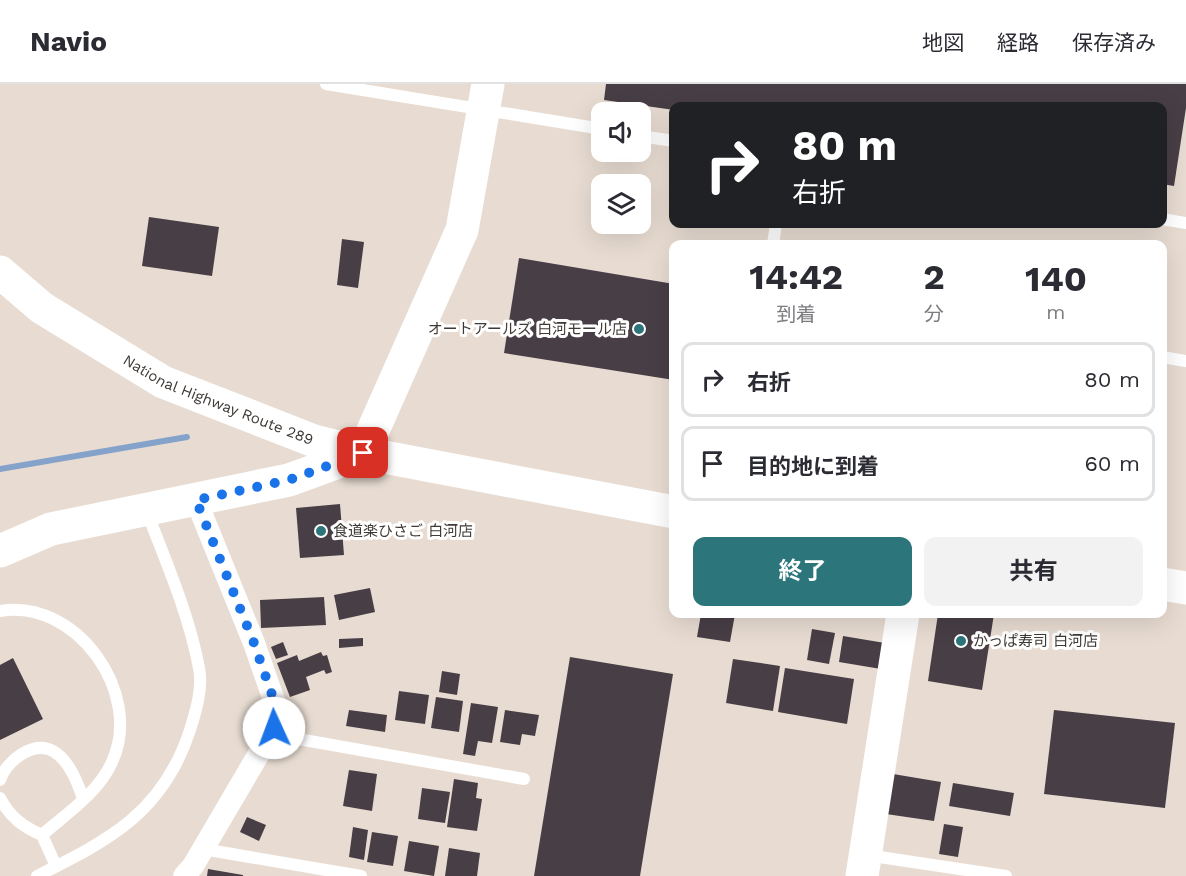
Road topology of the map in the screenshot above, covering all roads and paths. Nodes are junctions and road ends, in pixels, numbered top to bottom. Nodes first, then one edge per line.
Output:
1 (326, 84) edge
2 (486, 97) edge
3 (591, 126) edge
4 (651, 138) edge
5 (669, 140) edge
6 (1167, 220) edge
7 (1186, 223) edge
8 (0, 272) edge
9 (1167, 358) edge
10 (1186, 361) edge
11 (363, 453) junction
12 (196, 500) junction
13 (147, 510) junction
14 (669, 511) edge
15 (0, 551) edge
16 (1167, 586) edge
17 (1186, 588) edge
18 (0, 611) edge
19 (902, 618) edge
20 (270, 734) junction
21 (524, 778) dead end
22 (0, 780) edge
23 (0, 798) edge
24 (83, 799) junction
25 (42, 835) junction
26 (203, 849) junction
27 (56, 866) junction
28 (864, 866) edge
29 (37, 876) edge
30 (184, 876) edge
31 (361, 876) edge
32 (1006, 876) edge

1 - 2 lane
2 - 3 lane
2 - 11 main road
4 - 5 lane
6 - 7 lane
8 - 11 main road, National Highway Route 289
9 - 10 lane
11 - 12 main road
11 - 14 main road, National Highway Route 289
12 - 13 main road
12 - 20 street
13 - 15 main road
13 - 27 lane
16 - 17 main road
18 - 24 lane
19 - 28 main road
20 - 21 lane
20 - 26 street
22 - 24 lane
23 - 25 lane
24 - 25 lane
25 - 27 lane
26 - 30 street
26 - 31 lane
27 - 29 lane
28 - 32 lane

